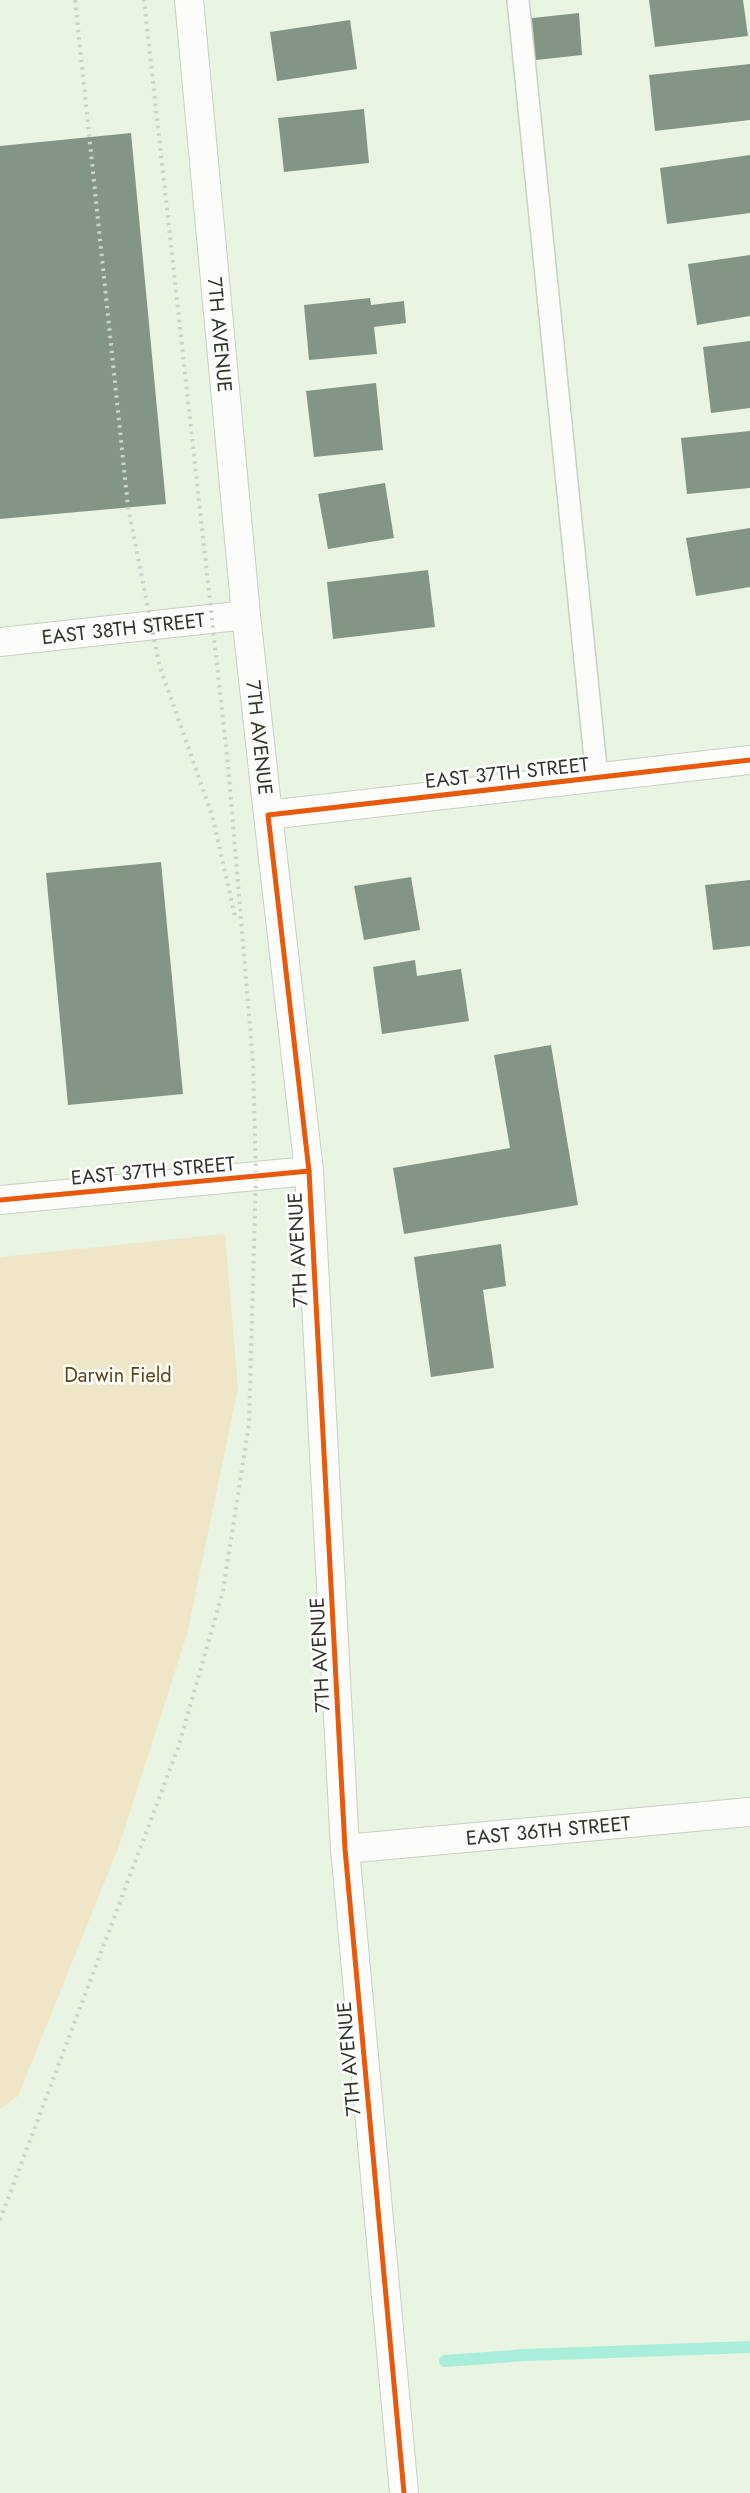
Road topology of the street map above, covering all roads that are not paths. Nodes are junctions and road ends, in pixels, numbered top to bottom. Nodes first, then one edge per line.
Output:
1 (189, 0) edge
2 (518, 0) edge
3 (246, 615) junction
4 (0, 642) edge
5 (750, 760) edge
6 (597, 778) junction
7 (268, 815) junction
8 (309, 1171) junction
9 (0, 1200) edge
10 (750, 1812) edge
11 (345, 1849) junction
12 (404, 2493) edge

1 - 3 street, 7TH AVENUE
2 - 6 lane
3 - 4 street, EAST 38TH STREET
3 - 7 street, 7TH AVENUE
5 - 6 street, EAST 37TH STREET
6 - 7 street, EAST 37TH STREET
7 - 8 street, 7TH AVENUE
8 - 9 street, EAST 37TH STREET
8 - 11 street, 7TH AVENUE
10 - 11 street, EAST 36TH STREET
11 - 12 street, 7TH AVENUE

